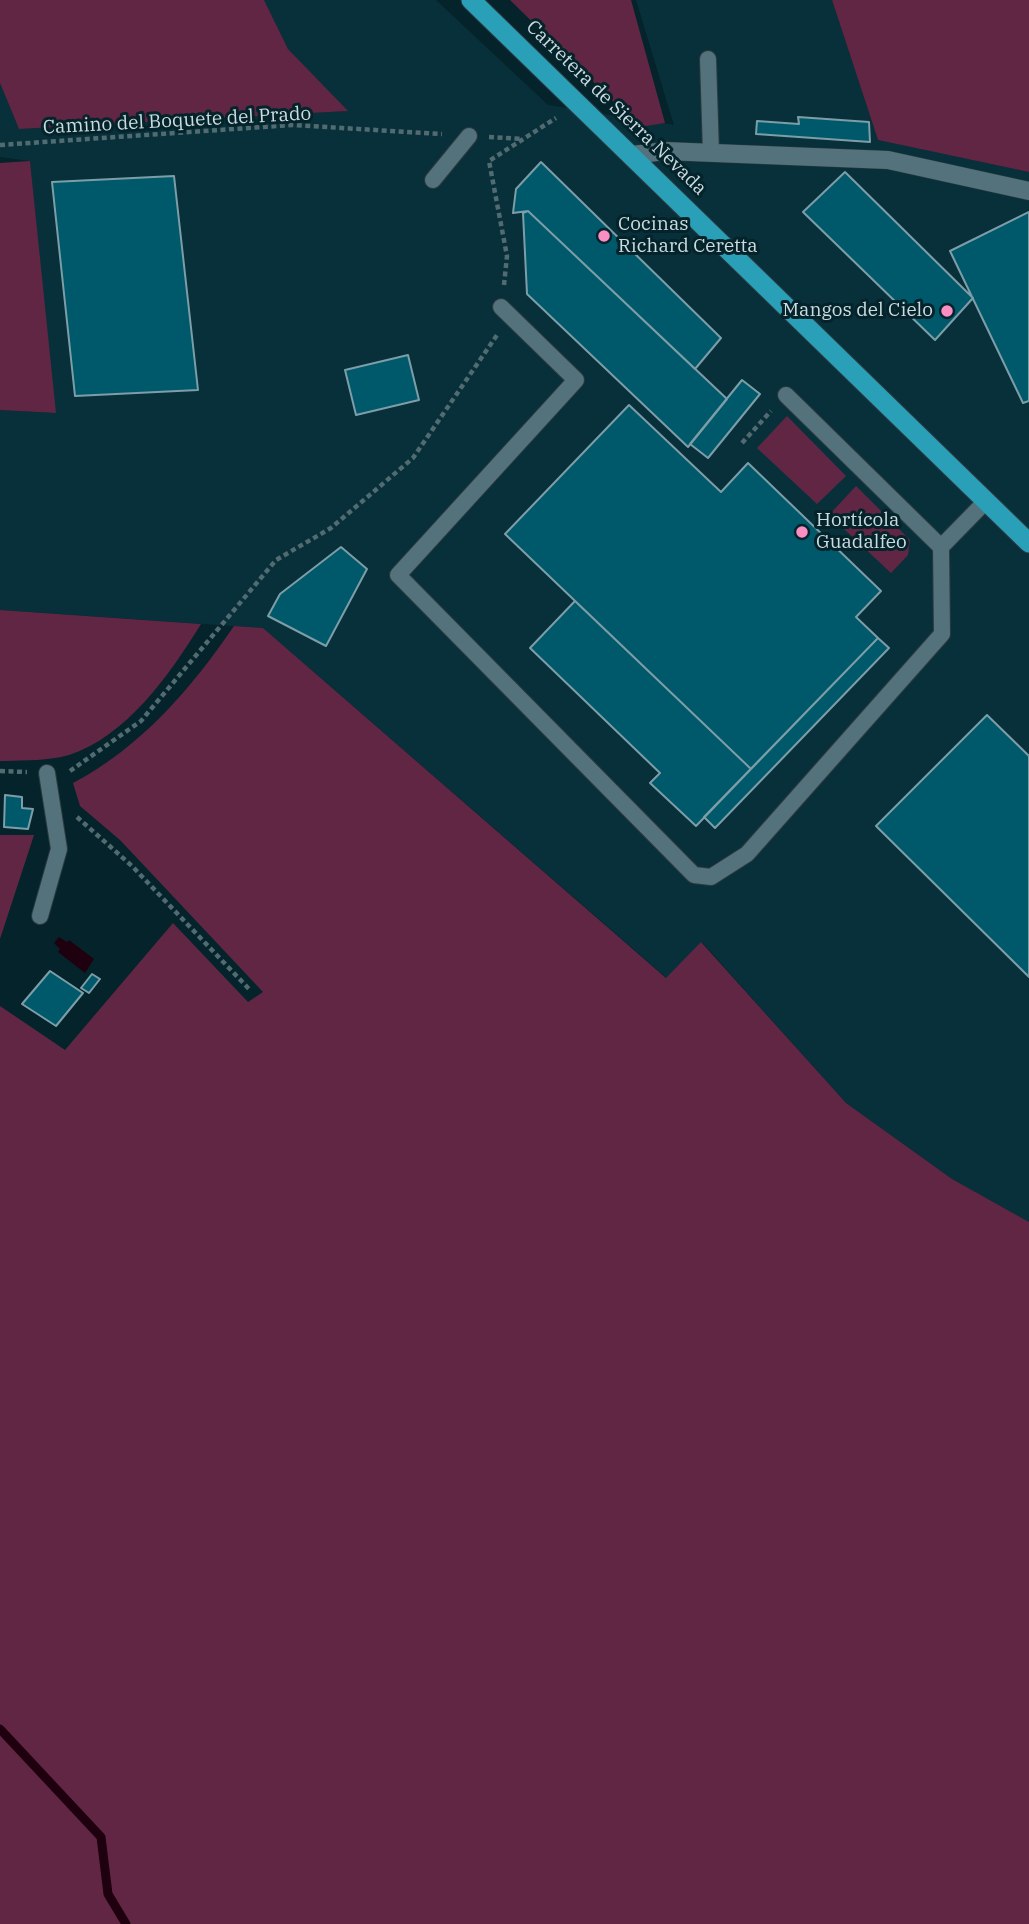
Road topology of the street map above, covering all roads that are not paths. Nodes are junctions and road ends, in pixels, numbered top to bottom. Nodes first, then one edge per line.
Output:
1 (471, 0) edge
2 (708, 59) dead end
3 (469, 136) road end
4 (710, 153) junction
5 (632, 155) junction
6 (433, 180) dead end
7 (1029, 191) edge
8 (501, 307) road end
9 (786, 395) road end
10 (986, 500) junction
11 (1029, 543) edge
12 (941, 547) junction
13 (47, 773) road end
14 (40, 916) dead end

1 - 5 highway, Carretera de Sierra Nevada
2 - 4 lane
3 - 6 lane
4 - 5 street
4 - 7 street
5 - 10 highway, Carretera de Sierra Nevada
8 - 12 lane
9 - 12 lane
10 - 11 highway, Carretera de Sierra Nevada
10 - 12 lane
13 - 14 lane

